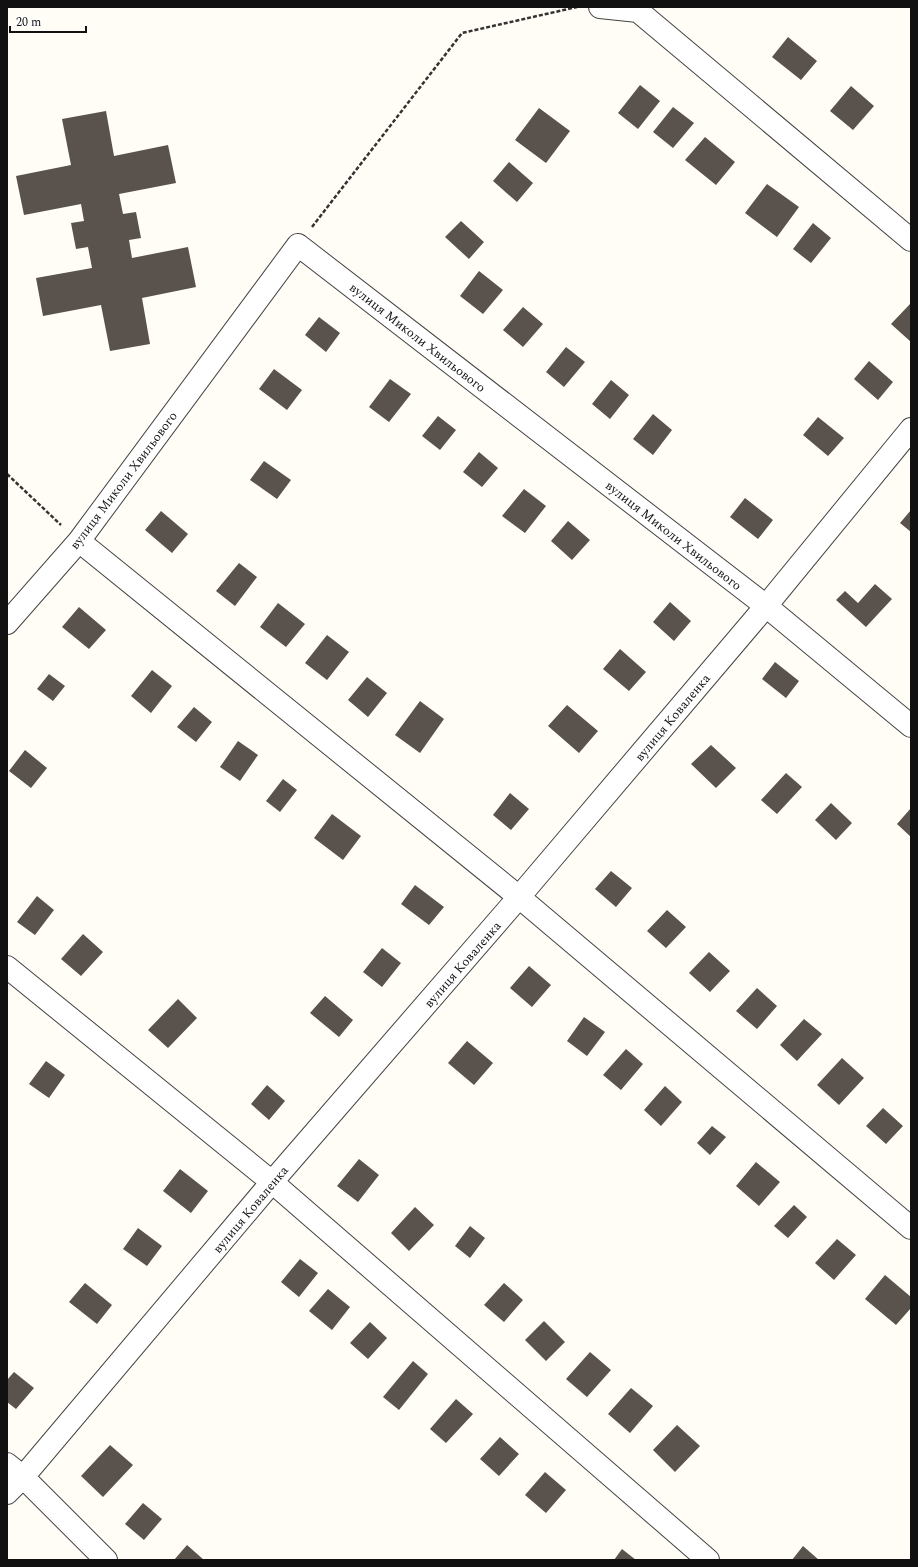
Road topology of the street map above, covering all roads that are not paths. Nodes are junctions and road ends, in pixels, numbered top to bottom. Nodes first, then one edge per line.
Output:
1 (600, 7) edge
2 (911, 240) edge
3 (911, 429) edge
4 (79, 541) junction
5 (766, 606) junction
6 (7, 623) edge
7 (911, 726) edge
8 (520, 897) junction
9 (7, 967) edge
10 (272, 1182) junction
11 (911, 1228) edge
12 (15, 1470) edge
13 (7, 1493) edge
14 (106, 1560) edge
15 (708, 1560) edge

1 - 2 street
3 - 5 street, вулиця Коваленка
4 - 5 street, вулиця Миколи Хвильового
4 - 6 street, вулиця Миколи Хвильового
4 - 8 street
5 - 7 street, вулиця Миколи Хвильового
5 - 8 street, вулиця Коваленка
8 - 10 street, вулиця Коваленка
8 - 11 street
9 - 10 street
10 - 12 street, вулиця Коваленка
10 - 15 street
12 - 13 street, вулиця Коваленка
12 - 14 street

